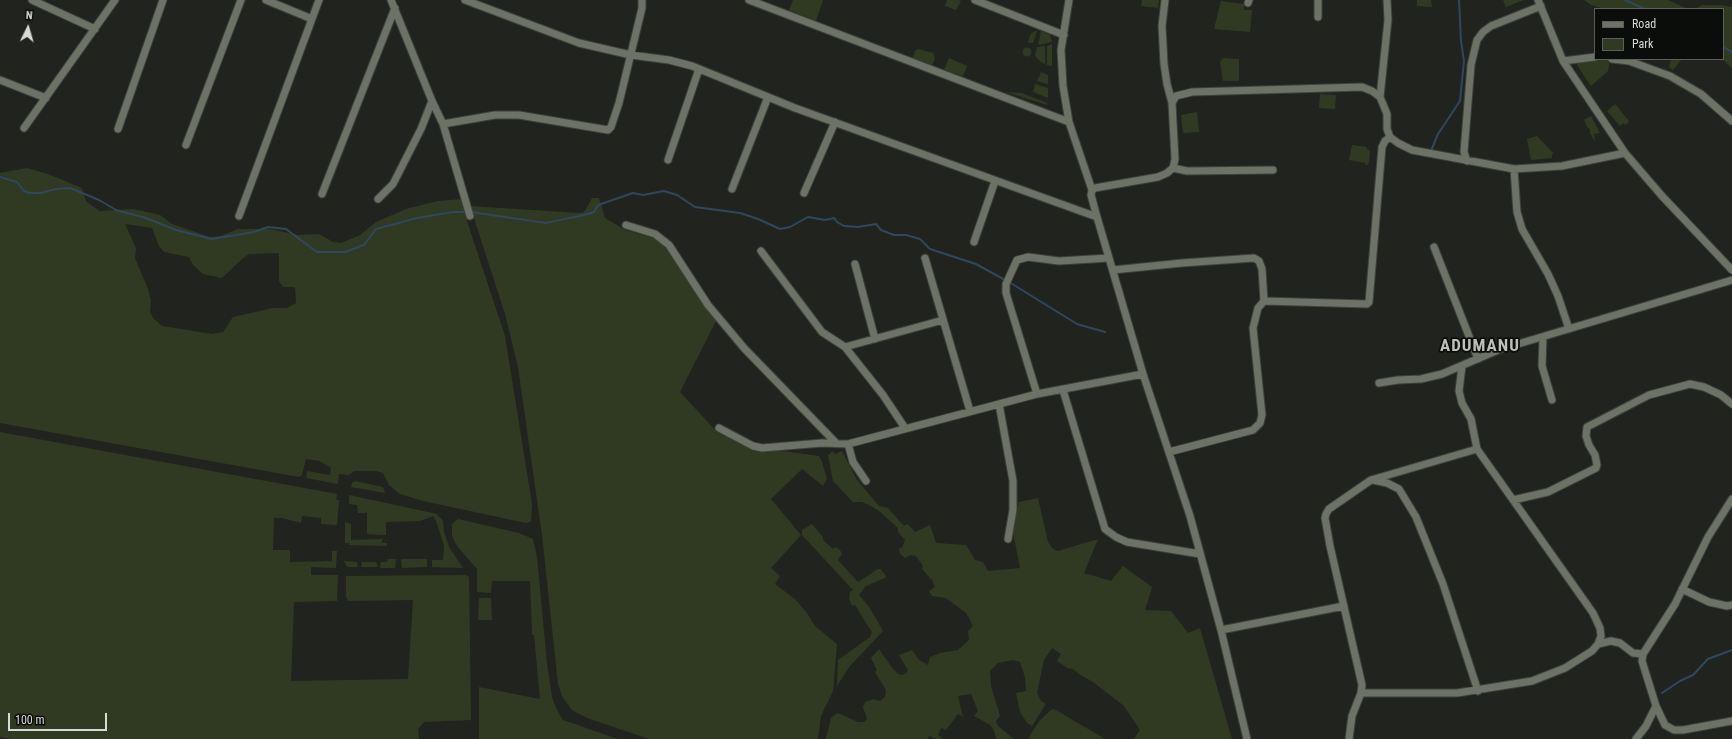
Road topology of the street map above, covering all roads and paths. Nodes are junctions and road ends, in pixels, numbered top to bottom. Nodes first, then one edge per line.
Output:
1 (32, 0) edge
2 (115, 0) edge
3 (163, 0) edge
4 (240, 0) edge
5 (266, 0) edge
6 (319, 0) edge
7 (391, 0) edge
8 (465, 0) edge
9 (642, 0) edge
10 (749, 0) edge
11 (975, 0) edge
12 (1069, 0) edge
13 (1165, 0) edge
14 (1318, 0) edge
15 (1387, 0) edge
16 (1540, 3) edge
17 (395, 8) junction
18 (1318, 17) dead end
19 (312, 19) junction
20 (95, 29) junction
21 (1064, 35) junction
22 (631, 55) junction
23 (1594, 57) edge
24 (1620, 60) edge
25 (1563, 61) junction
26 (699, 69) junction
27 (0, 80) edge
28 (768, 97) junction
29 (1380, 97) junction
30 (46, 98) junction
31 (432, 100) junction
32 (1172, 103) junction
33 (1732, 121) edge
34 (835, 122) junction
35 (1069, 122) junction
36 (443, 124) junction
37 (24, 128) dead end
38 (118, 129) dead end
39 (1390, 137) junction
40 (186, 145) dead end
41 (1625, 153) junction
42 (668, 160) dead end
43 (1467, 161) junction
44 (1173, 168) junction
45 (1514, 169) junction
46 (1273, 170) dead end
47 (995, 181) junction
48 (732, 189) dead end
49 (1092, 190) junction
50 (804, 193) dead end
51 (322, 194) dead end
52 (378, 199) dead end
53 (239, 216) dead end
54 (470, 216) dead end
55 (1097, 218) junction
56 (626, 225) dead end
57 (974, 242) dead end
58 (1434, 248) dead end
59 (762, 251) dead end
60 (925, 258) dead end
61 (1109, 258) junction
62 (855, 264) dead end
63 (1113, 270) junction
64 (1732, 270) edge
65 (1732, 280) edge
66 (1264, 301) junction
67 (943, 320) junction
68 (1569, 329) junction
69 (1543, 338) junction
70 (875, 339) junction
71 (845, 347) junction
72 (1478, 359) junction
73 (1462, 366) junction
74 (1143, 374) junction
75 (1378, 383) dead end
76 (1063, 390) junction
77 (1037, 394) junction
78 (1552, 400) dead end
79 (999, 404) junction
80 (1732, 404) edge
81 (970, 411) junction
82 (719, 428) dead end
83 (905, 428) junction
84 (836, 443) junction
85 (848, 444) junction
86 (1478, 449) junction
87 (1169, 452) junction
88 (1371, 480) junction
89 (866, 481) dead end
90 (1732, 499) edge
91 (1513, 500) junction
92 (1008, 538) dead end
93 (1200, 554) junction
94 (1682, 589) junction
95 (1732, 605) edge
96 (1344, 606) junction
97 (1221, 630) junction
98 (1598, 644) junction
99 (1643, 654) junction
100 (1478, 691) junction
101 (1361, 693) junction
102 (1656, 706) junction
103 (1732, 722) edge
104 (1247, 739) edge
105 (1349, 739) edge
106 (1636, 739) edge

1 - 20 street
2 - 20 street
3 - 38 street
4 - 40 street
5 - 19 street
6 - 19 street
7 - 17 street
8 - 22 street
9 - 22 street
10 - 35 street
11 - 21 street
12 - 21 street
13 - 32 street
14 - 18 street
15 - 29 street
16 - 25 street
16 - 43 street
17 - 31 street
17 - 51 street
19 - 53 street
20 - 30 street
21 - 35 street
22 - 26 street
22 - 36 street
23 - 25 street
24 - 33 street
25 - 41 street
26 - 28 street
26 - 42 street
27 - 30 street
28 - 34 street
28 - 48 street
29 - 32 street
29 - 39 street
30 - 37 street
31 - 36 street
31 - 52 street
32 - 44 street
34 - 47 street
34 - 50 street
35 - 49 street
36 - 54 street
39 - 43 street
39 - 66 street
41 - 45 street
41 - 64 street
43 - 45 street
44 - 46 street
44 - 49 street
45 - 68 street
47 - 55 street
47 - 57 street
49 - 55 street
55 - 61 street
56 - 84 street
58 - 72 street
59 - 71 street
60 - 67 street
61 - 63 street
61 - 77 street
62 - 70 street
63 - 66 street
63 - 74 street
65 - 68 street
66 - 87 street
67 - 70 street
67 - 81 street
68 - 69 street
69 - 72 street
69 - 78 street
70 - 71 street
71 - 83 street
72 - 73 street
73 - 75 street
73 - 86 street
74 - 76 street
74 - 87 street
76 - 77 street
76 - 93 street
77 - 79 street
79 - 81 street
79 - 92 street
80 - 91 street
81 - 83 street
82 - 84 street
83 - 85 street
84 - 85 street
85 - 89 street
86 - 88 street
86 - 91 street
87 - 93 street
88 - 96 street
88 - 100 street
90 - 94 street
91 - 98 street
93 - 97 street
94 - 95 street
94 - 99 street
96 - 97 street
96 - 101 street
97 - 104 street
98 - 99 street
98 - 100 street
99 - 102 street
100 - 101 street
101 - 105 street
102 - 103 street
102 - 106 street

